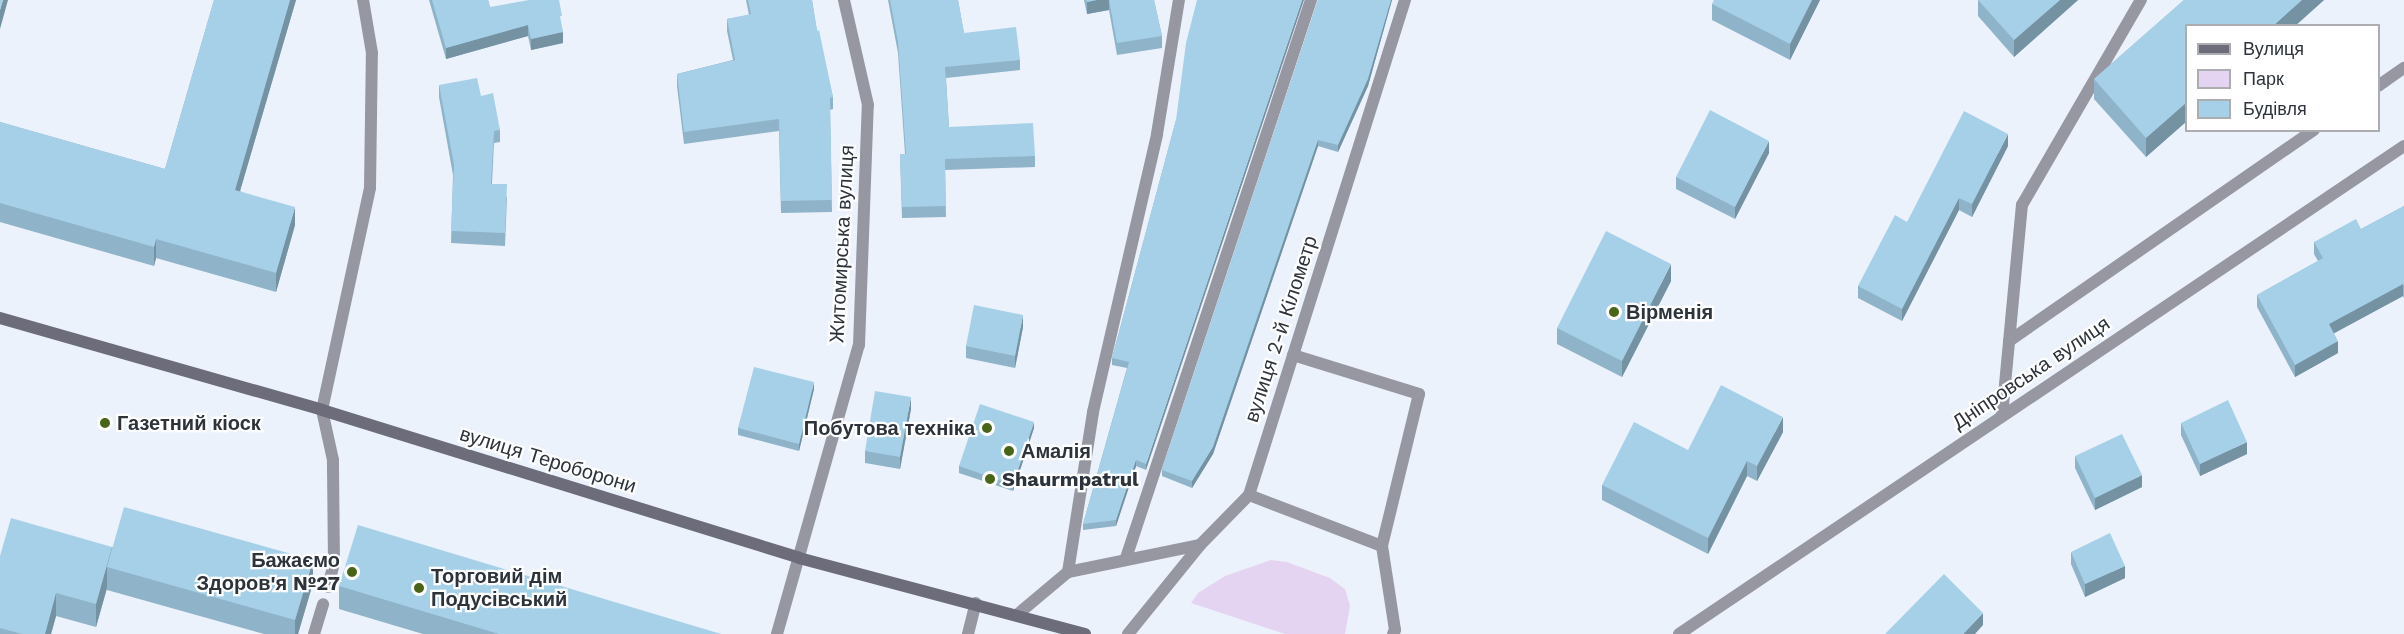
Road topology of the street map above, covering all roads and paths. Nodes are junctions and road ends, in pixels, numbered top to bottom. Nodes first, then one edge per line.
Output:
1 (363, 0) edge
2 (844, 0) edge
3 (1179, 0) edge
4 (1311, 0) edge
5 (1405, 0) edge
6 (2140, 0) edge
7 (2404, 68) edge
8 (2380, 85) edge
9 (2311, 132) edge
10 (2404, 146) edge
11 (0, 318) edge
12 (2009, 341) junction
13 (1293, 355) junction
14 (322, 411) junction
15 (2002, 416) junction
16 (1249, 495) junction
17 (1200, 545) junction
18 (1382, 546) junction
19 (799, 558) junction
20 (1126, 558) junction
21 (1068, 572) junction
22 (328, 587) dead end
23 (976, 603) junction
24 (323, 604) dead end
25 (1018, 614) junction
26 (314, 634) edge
27 (777, 634) edge
28 (968, 634) edge
29 (1085, 634) edge
30 (1128, 634) edge
31 (1393, 634) edge
32 (1679, 634) edge

1 - 14 street
2 - 19 street, Житомирська вулиця
3 - 21 street
4 - 20 street
5 - 13 street, вулиця 2-й Кілометр
6 - 12 street
7 - 8 street
9 - 12 street
10 - 15 street, Дніпровська вулиця
11 - 14 main road, вулиця Тероборони
12 - 15 street
13 - 16 street, вулиця 2-й Кілометр
13 - 18 street
14 - 19 main road, вулиця Тероборони
14 - 22 street
15 - 32 street, Дніпровська вулиця
16 - 17 street, вулиця 2-й Кілометр
16 - 18 street
17 - 20 street
17 - 30 street, вулиця 2-й Кілометр
18 - 31 street
19 - 23 main road, вулиця Тероборони
19 - 27 street, Житомирська вулиця
20 - 21 street
21 - 25 street
23 - 25 main road, вулиця Тероборони
23 - 28 street
24 - 26 street
25 - 29 main road, вулиця Тероборони

